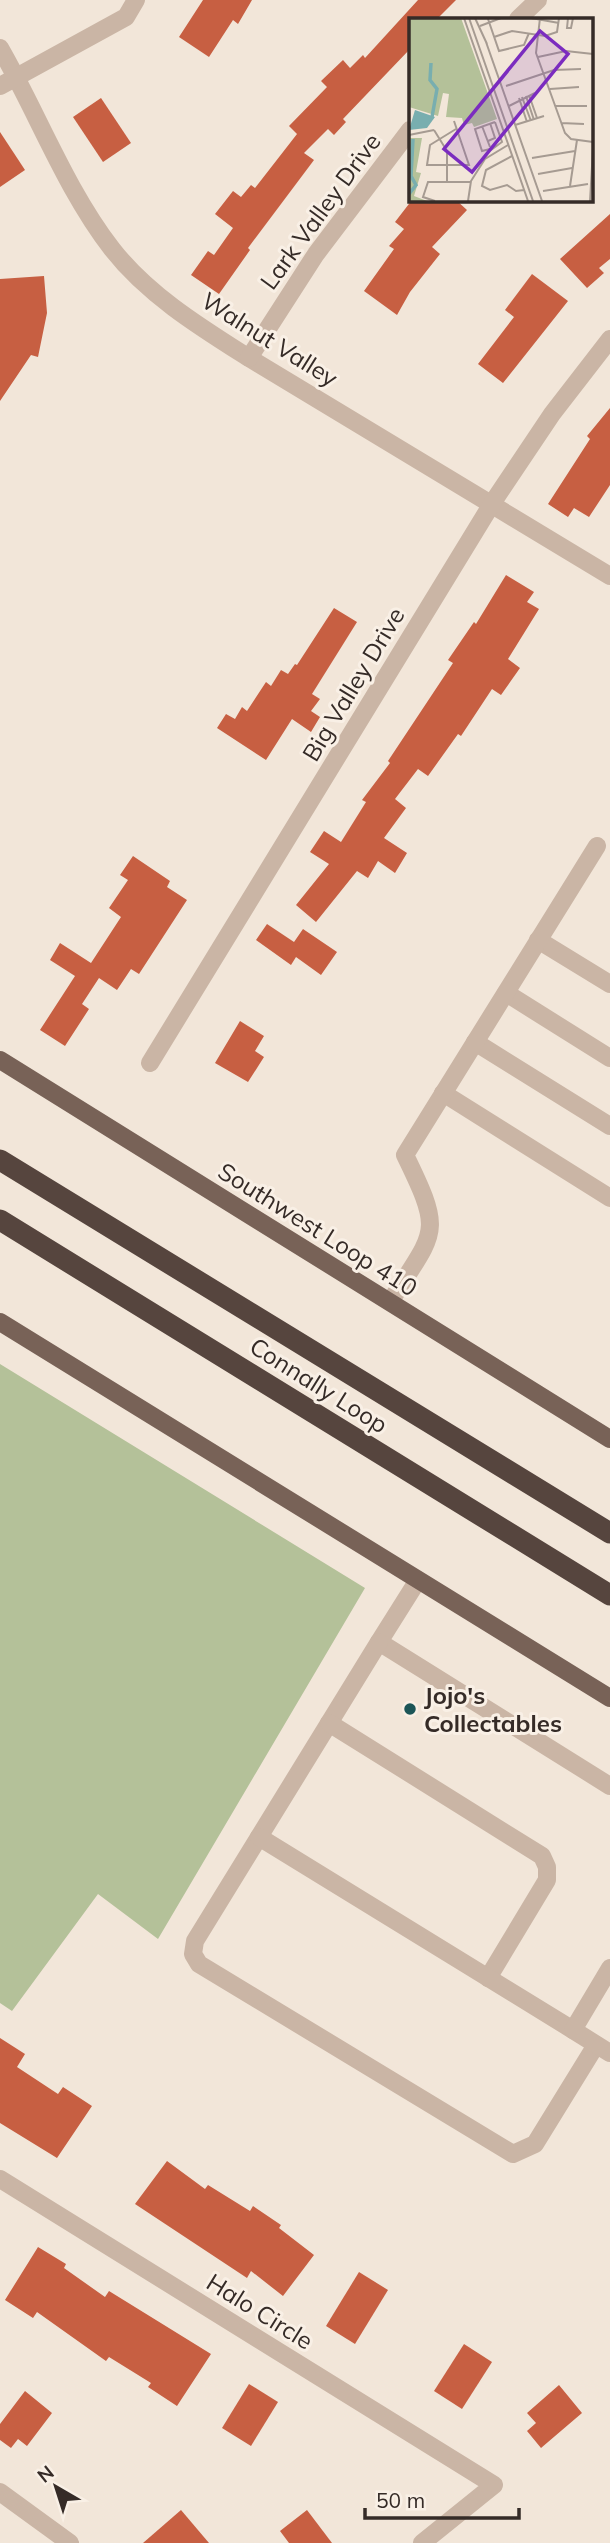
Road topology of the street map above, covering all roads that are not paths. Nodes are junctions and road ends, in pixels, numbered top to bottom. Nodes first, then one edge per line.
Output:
1 (136, 0) edge
2 (538, 0) edge
3 (519, 18) edge
4 (0, 48) edge
5 (16, 77) junction
6 (0, 86) edge
7 (409, 133) edge
8 (610, 340) edge
9 (249, 358) junction
10 (493, 502) junction
11 (610, 576) edge
12 (597, 846) dead end
13 (538, 940) junction
14 (610, 984) edge
15 (506, 993) junction
16 (475, 1042) junction
17 (610, 1058) edge
18 (0, 1060) edge
19 (150, 1063) dead end
20 (443, 1093) junction
21 (610, 1126) edge
22 (0, 1160) edge
23 (610, 1198) edge
24 (0, 1220) edge
25 (390, 1302) junction
26 (0, 1322) edge
27 (610, 1439) edge
28 (610, 1533) edge
29 (418, 1580) junction
30 (610, 1595) edge
31 (379, 1642) junction
32 (610, 1698) edge
33 (329, 1723) junction
34 (610, 1786) edge
35 (259, 1837) junction
36 (610, 1968) edge
37 (488, 1978) junction
38 (573, 2031) junction
39 (603, 2049) edge
40 (0, 2179) edge
41 (0, 2492) edge
42 (70, 2543) edge
43 (422, 2543) edge

1 - 5 street
2 - 3 street
4 - 5 street, Walnut Valley
5 - 6 street
5 - 9 street, Walnut Valley
7 - 9 street, Lark Valley Drive
8 - 10 street, Big Valley Drive
9 - 10 street, Walnut Valley
10 - 11 street, Walnut Valley
10 - 19 street, Big Valley Drive
12 - 13 street
13 - 14 street
13 - 15 street
15 - 16 street
15 - 17 street
16 - 20 street
16 - 21 street
18 - 25 main road, Southwest Loop 410
20 - 23 street
20 - 25 street
22 - 28 highway, Connally Loop
24 - 30 highway, Connally Loop
25 - 27 main road, Southwest Loop 410
26 - 29 main road
29 - 31 street
29 - 32 main road
31 - 33 street
31 - 34 street
33 - 35 street
33 - 37 street
35 - 37 street
35 - 39 street
36 - 38 street
37 - 38 street
38 - 39 street
40 - 43 street, Halo Circle
41 - 42 street

